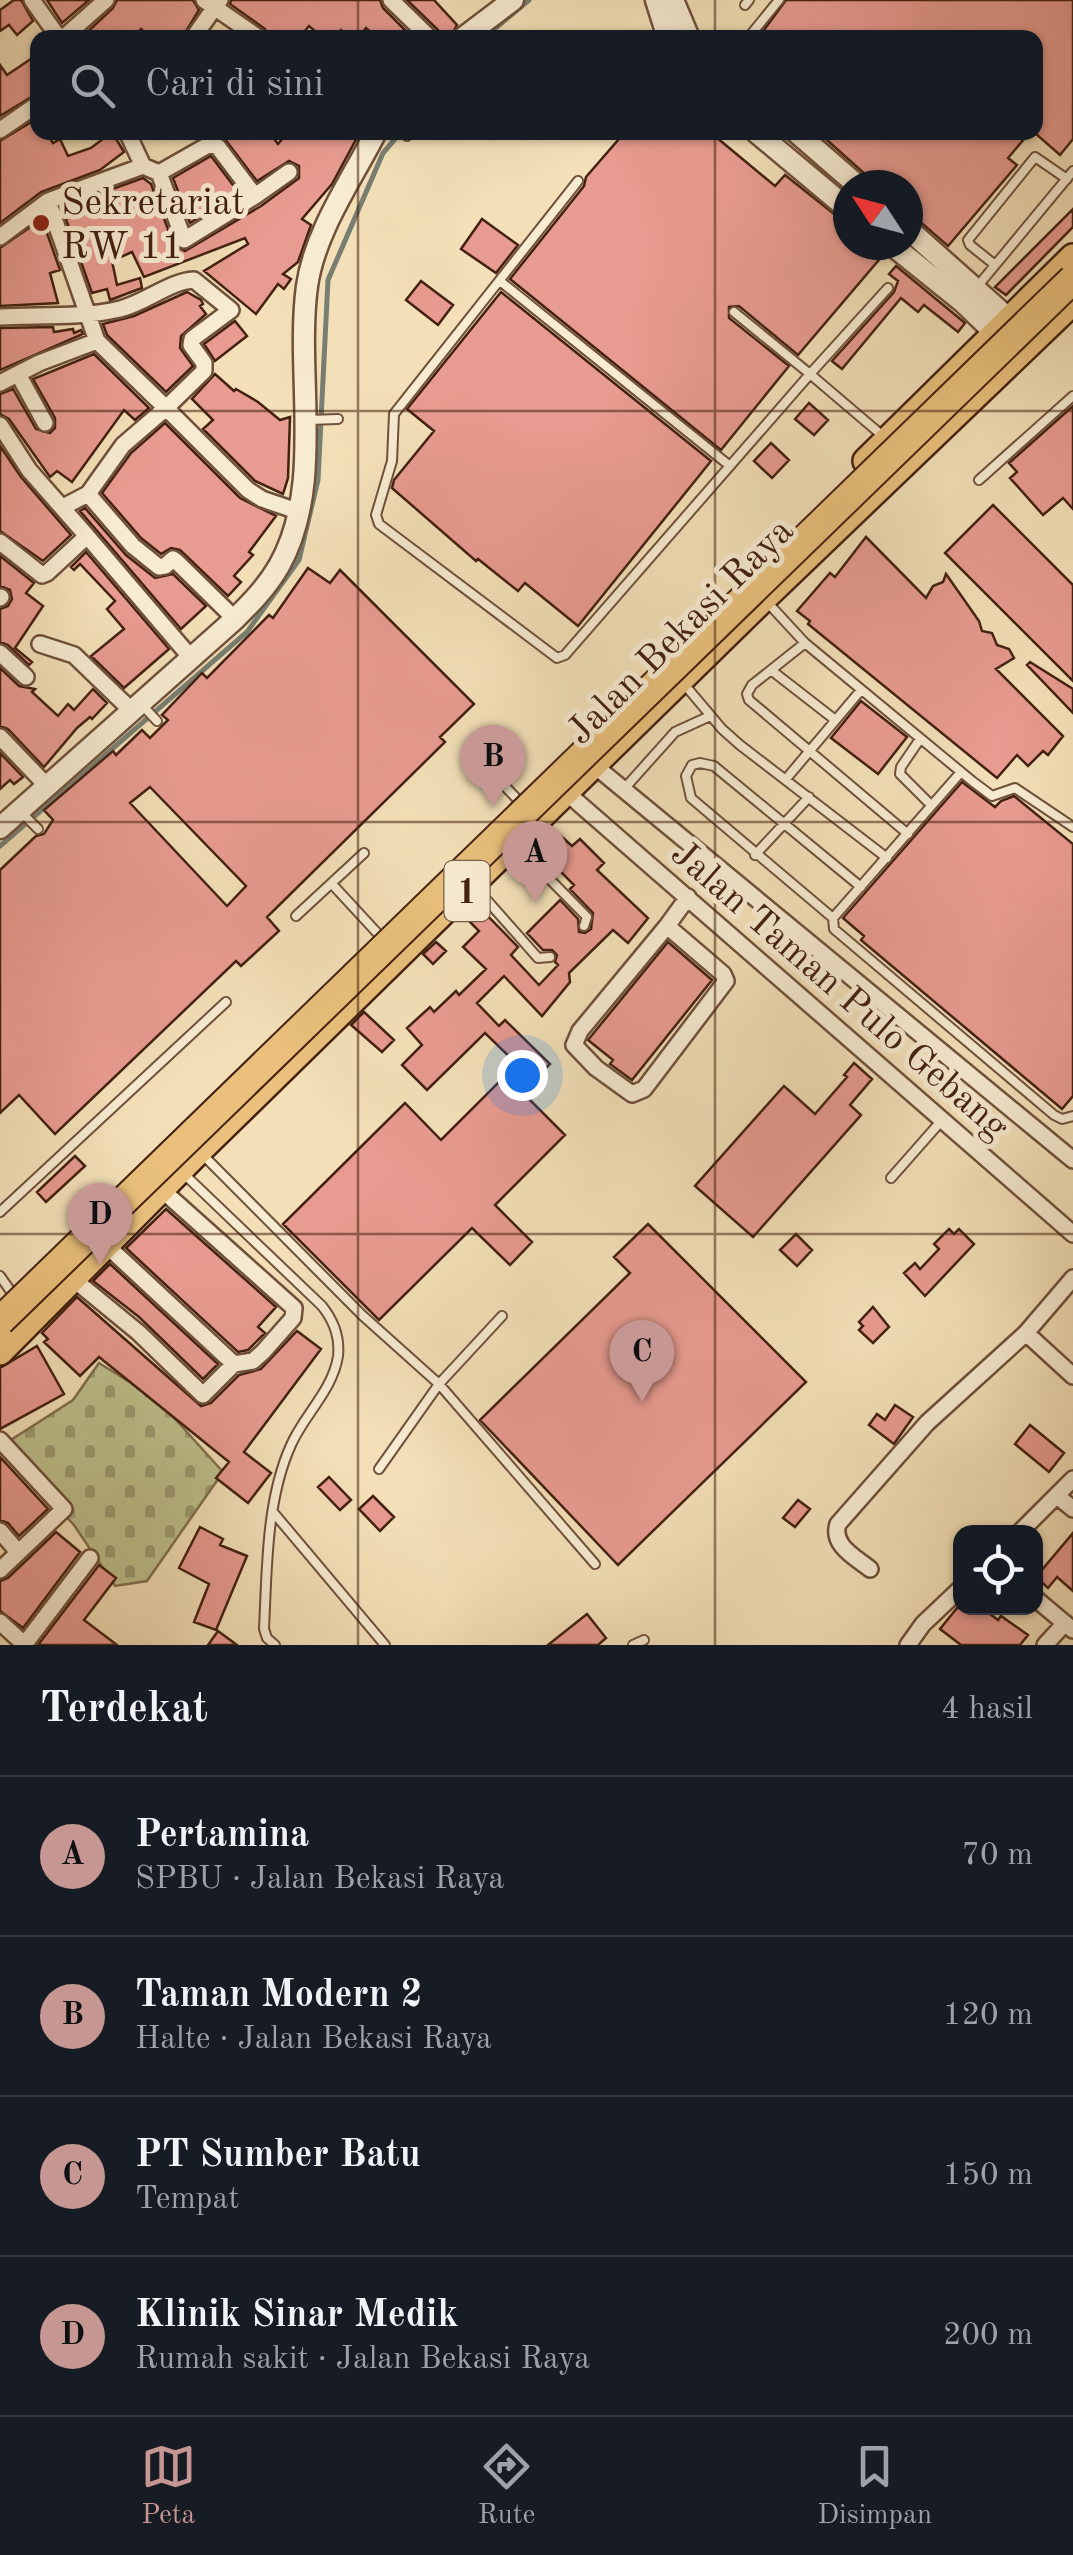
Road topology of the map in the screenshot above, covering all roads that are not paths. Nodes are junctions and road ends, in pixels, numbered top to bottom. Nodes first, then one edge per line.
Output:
1 (32, 0) edge
2 (106, 0) edge
3 (391, 0) edge
4 (514, 0) edge
5 (656, 0) edge
6 (673, 0) edge
7 (778, 0) edge
8 (212, 2) edge
9 (55, 30) edge
10 (70, 30) edge
11 (198, 30) edge
12 (249, 30) edge
13 (422, 30) edge
14 (474, 30) edge
15 (665, 30) edge
16 (685, 30) edge
17 (754, 30) edge
18 (30, 109) edge
19 (0, 130) edge
20 (131, 140) edge
21 (372, 140) edge
22 (766, 140) edge
23 (805, 140) edge
24 (143, 166) junction
25 (840, 170) edge
26 (289, 172) dead end
27 (159, 174) junction
28 (1070, 175) edge
29 (578, 182) dead end
30 (254, 196) junction
31 (833, 196) edge
32 (48, 201) junction
33 (0, 237) edge
34 (923, 245) edge
35 (1073, 257) edge
36 (915, 260) edge
37 (994, 266) junction
38 (1073, 279) edge
39 (500, 281) junction
40 (888, 288) dead end
41 (970, 296) junction
42 (1073, 302) edge
43 (90, 312) junction
44 (734, 312) dead end
45 (0, 316) edge
46 (1002, 326) junction
47 (97, 340) junction
48 (18, 374) junction
49 (810, 374) junction
50 (0, 383) edge
51 (1073, 396) edge
52 (166, 408) junction
53 (920, 408) junction
54 (337, 419) dead end
55 (310, 420) junction
56 (46, 423) dead end
57 (0, 425) edge
58 (937, 432) junction
59 (887, 440) junction
60 (730, 466) junction
61 (979, 480) dead end
62 (88, 494) junction
63 (63, 508) junction
64 (298, 511) junction
65 (87, 536) junction
66 (0, 542) edge
67 (764, 598) junction
68 (235, 619) junction
69 (704, 620) junction
70 (722, 640) junction
71 (806, 643) junction
72 (40, 644) dead end
73 (0, 653) edge
74 (192, 660) junction
75 (770, 670) junction
76 (26, 677) dead end
77 (682, 680) junction
78 (861, 690) junction
79 (146, 713) junction
80 (710, 716) junction
81 (834, 719) junction
82 (592, 730) junction
83 (0, 737) edge
84 (920, 739) junction
85 (808, 751) junction
86 (474, 754) dead end
87 (603, 758) junction
88 (961, 772) junction
89 (786, 779) junction
90 (48, 786) junction
91 (623, 791) junction
92 (567, 793) junction
93 (809, 797) junction
94 (519, 801) junction
95 (932, 805) junction
96 (783, 825) junction
97 (1073, 827) edge
98 (0, 828) edge
99 (908, 834) junction
100 (514, 844) junction
101 (364, 853) dead end
102 (755, 856) junction
103 (887, 858) junction
104 (332, 884) junction
105 (474, 885) junction
106 (861, 886) junction
107 (688, 897) junction
108 (296, 916) dead end
109 (834, 918) junction
110 (584, 926) dead end
111 (668, 926) junction
112 (380, 936) junction
113 (550, 957) dead end
114 (226, 1002) dead end
115 (1073, 1116) edge
116 (193, 1117) junction
117 (942, 1119) junction
118 (206, 1144) junction
119 (1073, 1160) edge
120 (891, 1178) dead end
121 (170, 1180) junction
122 (0, 1212) edge
123 (1073, 1234) edge
124 (105, 1244) junction
125 (72, 1278) junction
126 (1073, 1278) edge
127 (10, 1288) edge
128 (50, 1299) junction
129 (502, 1316) dead end
130 (0, 1322) edge
131 (1026, 1332) junction
132 (0, 1352) edge
133 (234, 1364) junction
134 (1073, 1376) edge
135 (440, 1384) junction
136 (0, 1440) edge
137 (379, 1469) dead end
138 (1073, 1479) edge
139 (1057, 1496) junction
140 (1073, 1510) edge
141 (273, 1512) junction
142 (1027, 1525) edge
143 (0, 1531) edge
144 (18, 1552) junction
145 (90, 1558) dead end
146 (596, 1564) dead end
147 (870, 1569) dead end
148 (0, 1570) edge
149 (953, 1596) edge
150 (1043, 1605) edge
151 (0, 1622) edge
152 (1069, 1627) edge
153 (644, 1640) dead end
154 (24, 1645) edge
155 (276, 1645) edge
156 (385, 1645) edge
157 (633, 1645) edge
158 (908, 1645) edge
159 (1045, 1645) edge

1 - 9 street
2 - 10 street
3 - 13 street
4 - 14 street
5 - 15 street
6 - 16 street
7 - 17 lane
8 - 11 street
8 - 12 street
18 - 19 street
20 - 24 street
21 - 55 street
22 - 31 street
23 - 25 street
24 - 27 street
24 - 32 street
26 - 30 street
27 - 30 street
27 - 30 street
28 - 37 lane
28 - 37 lane
29 - 39 lane
32 - 33 street
32 - 43 street
34 - 41 street
35 - 46 highway, Jalan Bekasi Raya / 1
36 - 41 street
37 - 41 lane
38 - 130 highway, bridge
39 - 60 lane
39 - 60 lane
40 - 49 lane
41 - 46 street
42 - 58 highway, Jalan Bekasi Raya / 1
43 - 45 street
43 - 47 street
43 - 52 street
44 - 49 lane
46 - 53 highway, Jalan Bekasi Raya / 1
47 - 48 street
47 - 52 street
48 - 50 street
48 - 56 street
49 - 59 lane
49 - 60 lane
51 - 61 lane
52 - 62 street
52 - 64 street
53 - 58 highway
53 - 59 highway, Jalan Bekasi Raya / 1
54 - 55 lane
55 - 64 street
57 - 63 street
58 - 67 highway, Jalan Bekasi Raya / 1
59 - 69 highway, Jalan Bekasi Raya / 1
62 - 63 street
62 - 68 street
63 - 65 street
64 - 68 street
65 - 66 street
65 - 74 street
67 - 70 highway, Jalan Bekasi Raya / 1
67 - 71 lane
68 - 74 street
69 - 70 highway
69 - 82 highway, Jalan Bekasi Raya / 1
70 - 77 highway, Jalan Bekasi Raya / 1
71 - 75 lane
71 - 78 lane
72 - 79 street
73 - 76 street
74 - 79 street
75 - 81 lane
75 - 85 lane
77 - 80 lane
77 - 87 highway, Jalan Bekasi Raya / 1
78 - 81 lane
78 - 84 lane
79 - 90 street
80 - 89 lane
80 - 91 lane
81 - 85 lane
82 - 87 highway
82 - 94 highway, Jalan Bekasi Raya / 1
83 - 90 street
84 - 88 lane
84 - 95 lane
85 - 89 lane
85 - 99 lane
86 - 94 lane
87 - 91 street
87 - 92 highway, Jalan Bekasi Raya / 1
88 - 95 lane
88 - 97 lane
89 - 93 lane
90 - 98 street
91 - 119 street
92 - 100 highway, Jalan Bekasi Raya / 1
92 - 107 street, Jalan Taman Pulo Gebang
93 - 96 lane
93 - 103 lane
94 - 112 highway, Jalan Bekasi Raya / 1
95 - 99 lane
96 - 102 lane
96 - 102 lane
96 - 106 lane
99 - 103 lane
100 - 105 highway, Jalan Bekasi Raya / 1
100 - 110 lane
101 - 104 lane
102 - 109 lane
103 - 106 lane
104 - 108 lane
104 - 112 lane
105 - 113 lane
105 - 118 highway, Jalan Bekasi Raya / 1
106 - 109 lane
107 - 111 street
107 - 117 street, Jalan Taman Pulo Gebang
109 - 115 lane
111 - 111 street
112 - 116 highway, Jalan Bekasi Raya / 1
114 - 122 lane
116 - 118 highway
116 - 127 highway, Jalan Bekasi Raya / 1
117 - 120 lane
117 - 123 street, Jalan Taman Pulo Gebang
118 - 121 highway, Jalan Bekasi Raya / 1
118 - 135 lane
121 - 124 highway, Jalan Bekasi Raya / 1
121 - 133 street
121 - 141 lane
124 - 125 highway, Jalan Bekasi Raya / 1
124 - 133 street
125 - 128 highway, Jalan Bekasi Raya / 1
125 - 133 street
126 - 131 street
127 - 128 highway
128 - 132 highway, Jalan Bekasi Raya / 1
129 - 135 lane
131 - 134 street
131 - 147 street
135 - 137 lane
135 - 146 lane
136 - 144 street
138 - 139 street
139 - 140 street
139 - 142 street
141 - 155 lane
141 - 156 lane
143 - 144 street
144 - 148 street
145 - 154 street
149 - 158 street
150 - 152 street
151 - 154 street
152 - 159 street
153 - 157 lane

